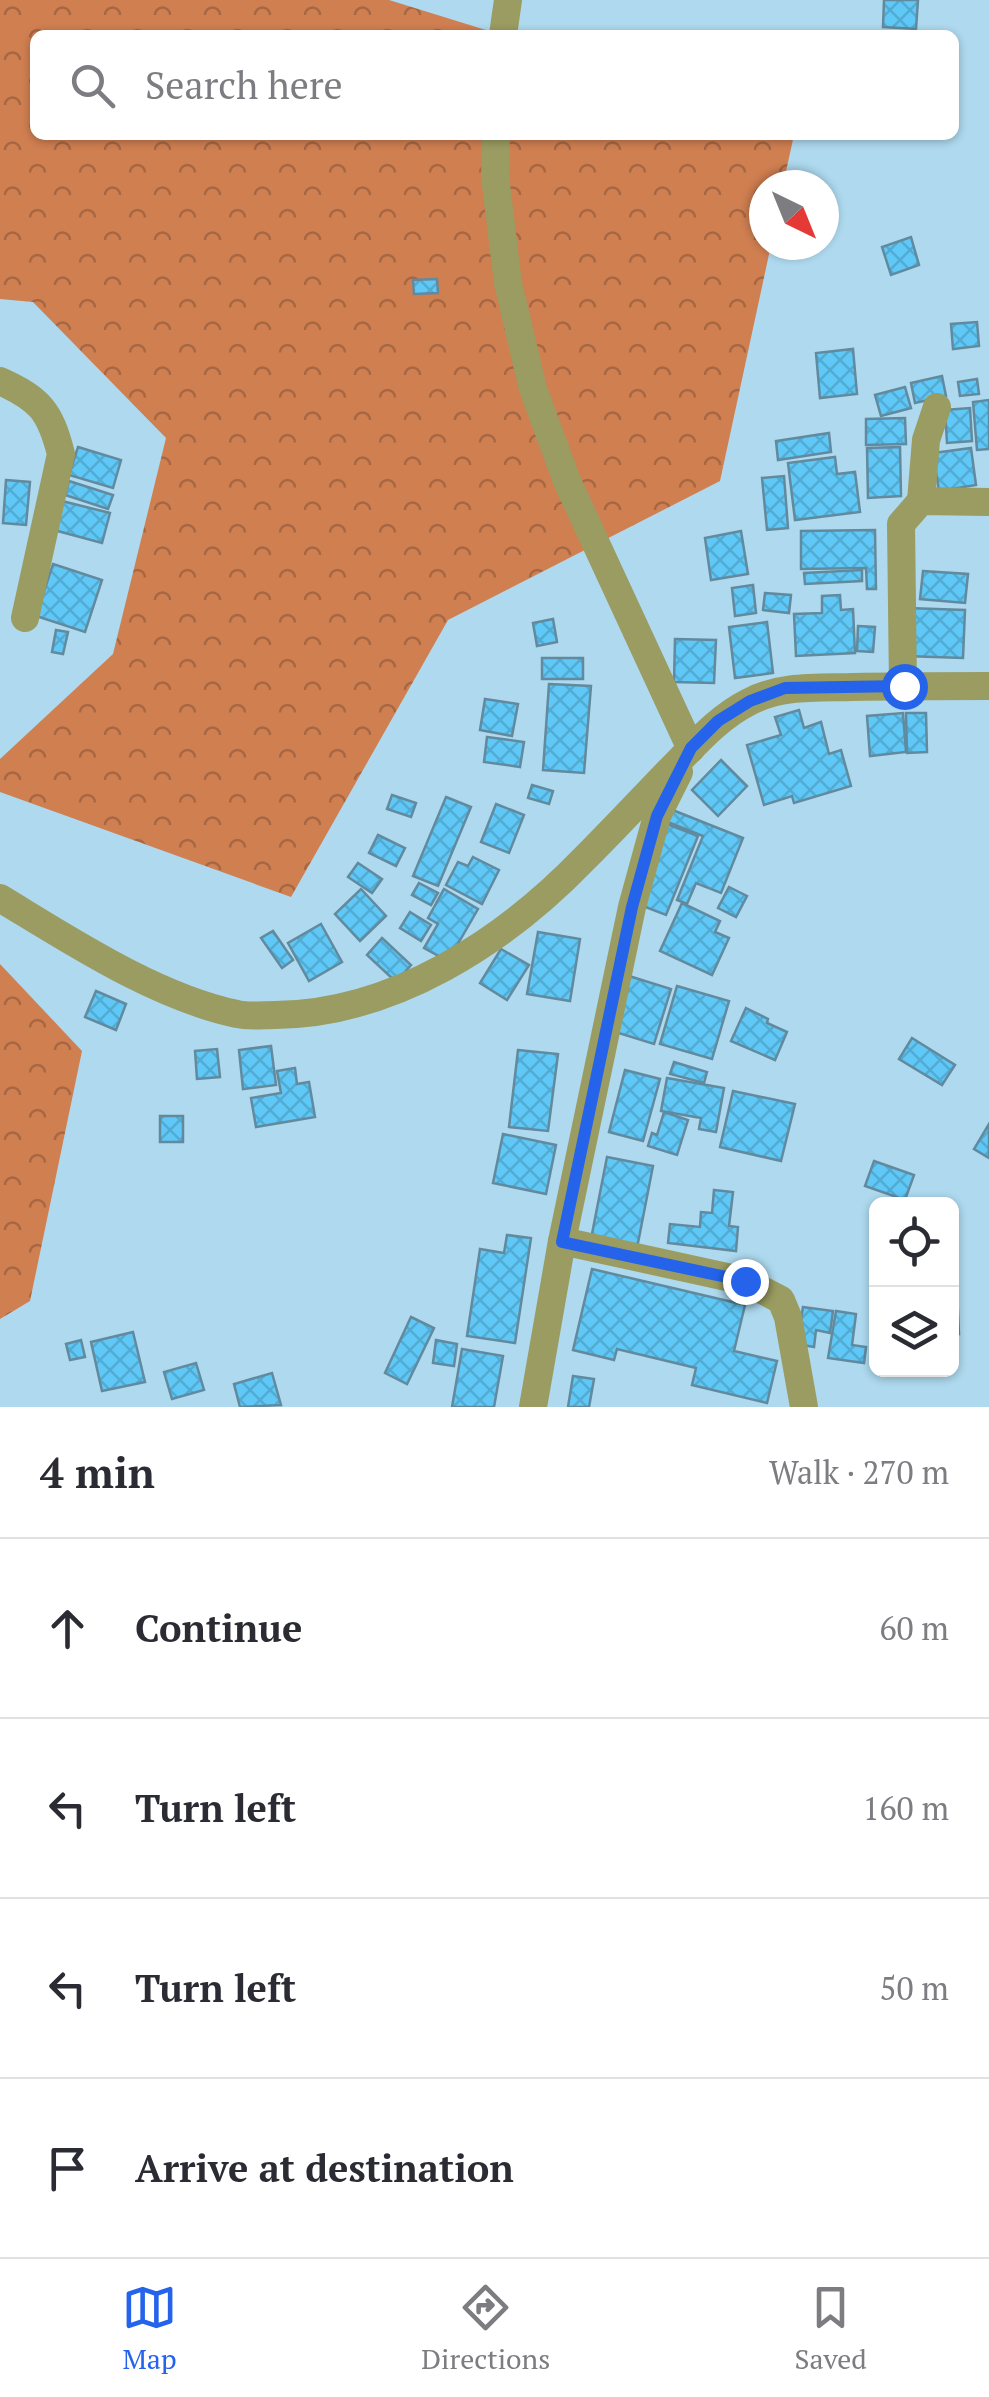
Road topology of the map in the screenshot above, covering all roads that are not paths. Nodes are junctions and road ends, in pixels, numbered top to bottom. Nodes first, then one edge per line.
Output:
1 (508, 0) edge
2 (503, 30) edge
3 (496, 140) edge
4 (0, 381) edge
5 (937, 406) dead end
6 (922, 501) junction
7 (989, 502) edge
8 (26, 618) dead end
9 (904, 686) junction
10 (989, 686) edge
11 (691, 748) junction
12 (0, 898) edge
13 (562, 1242) junction
14 (533, 1407) edge
15 (804, 1407) edge

1 - 2 street
3 - 11 street
4 - 8 street
5 - 6 street
6 - 7 street
6 - 9 street
9 - 10 street
9 - 11 street
11 - 12 street
11 - 13 street
13 - 14 street
13 - 15 street

